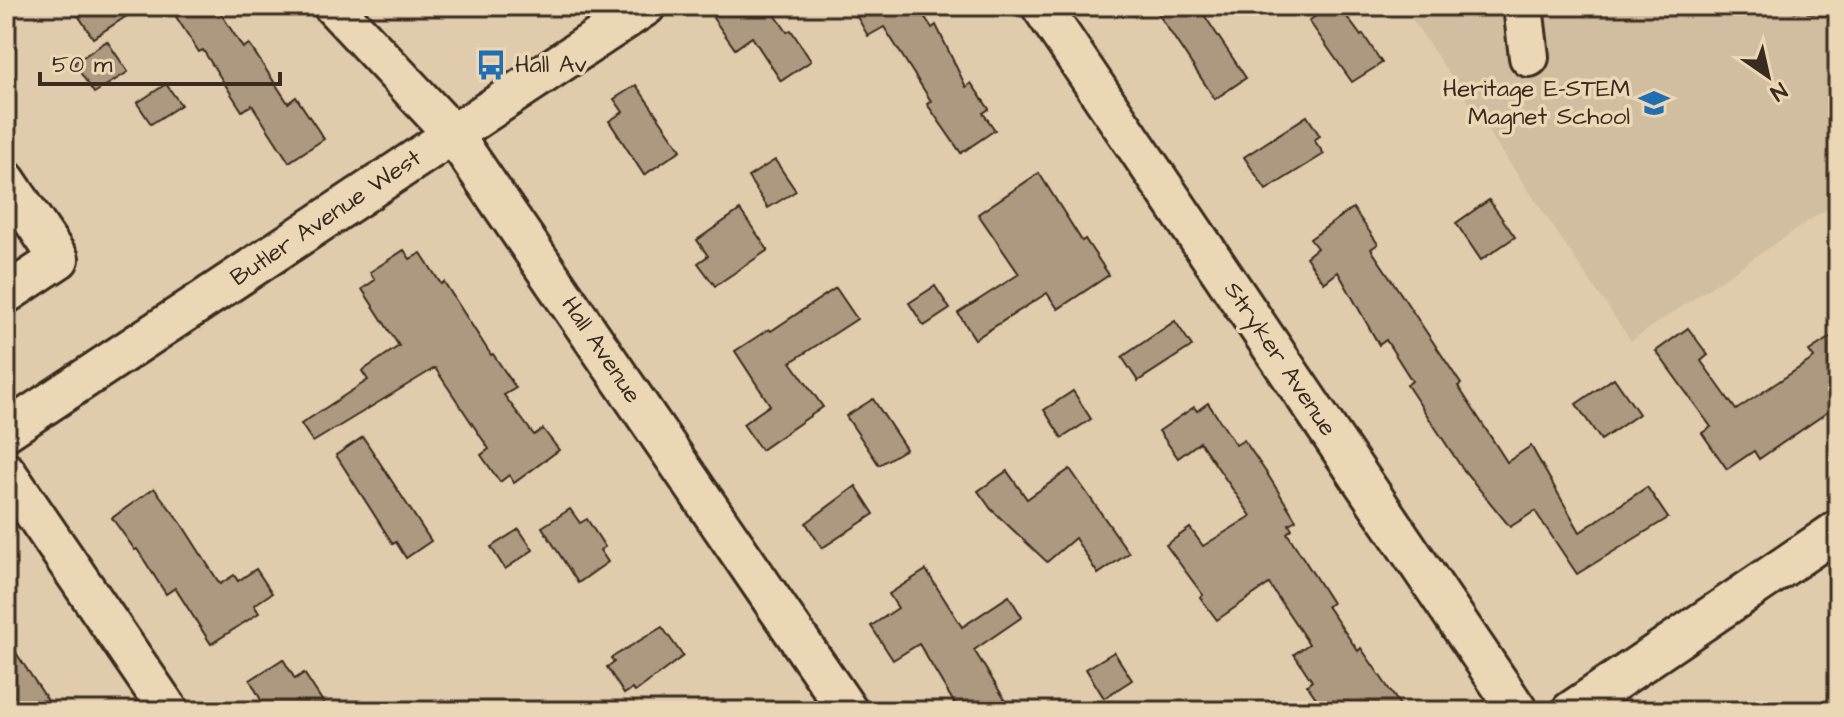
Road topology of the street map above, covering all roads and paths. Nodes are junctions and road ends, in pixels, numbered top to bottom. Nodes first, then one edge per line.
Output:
1 (333, 6) edge
2 (646, 6) edge
3 (1041, 6) edge
4 (1523, 6) edge
5 (1765, 6) edge
6 (1825, 6) edge
7 (1824, 14) junction
8 (1838, 15) edge
9 (1529, 57) dead end
10 (453, 134) junction
11 (6, 180) edge
12 (6, 294) edge
13 (6, 431) edge
14 (6, 472) edge
15 (1838, 530) edge
16 (169, 711) edge
17 (848, 711) edge
18 (1518, 711) edge
19 (1571, 711) edge

1 - 10 street, Hall Avenue
2 - 10 street, Butler Avenue West
3 - 18 street, Stryker Avenue
4 - 9 street
5 - 7 path
6 - 7 path
7 - 8 path
10 - 13 street, Butler Avenue West
10 - 17 street, Hall Avenue
11 - 12 street
14 - 16 street
15 - 19 street

